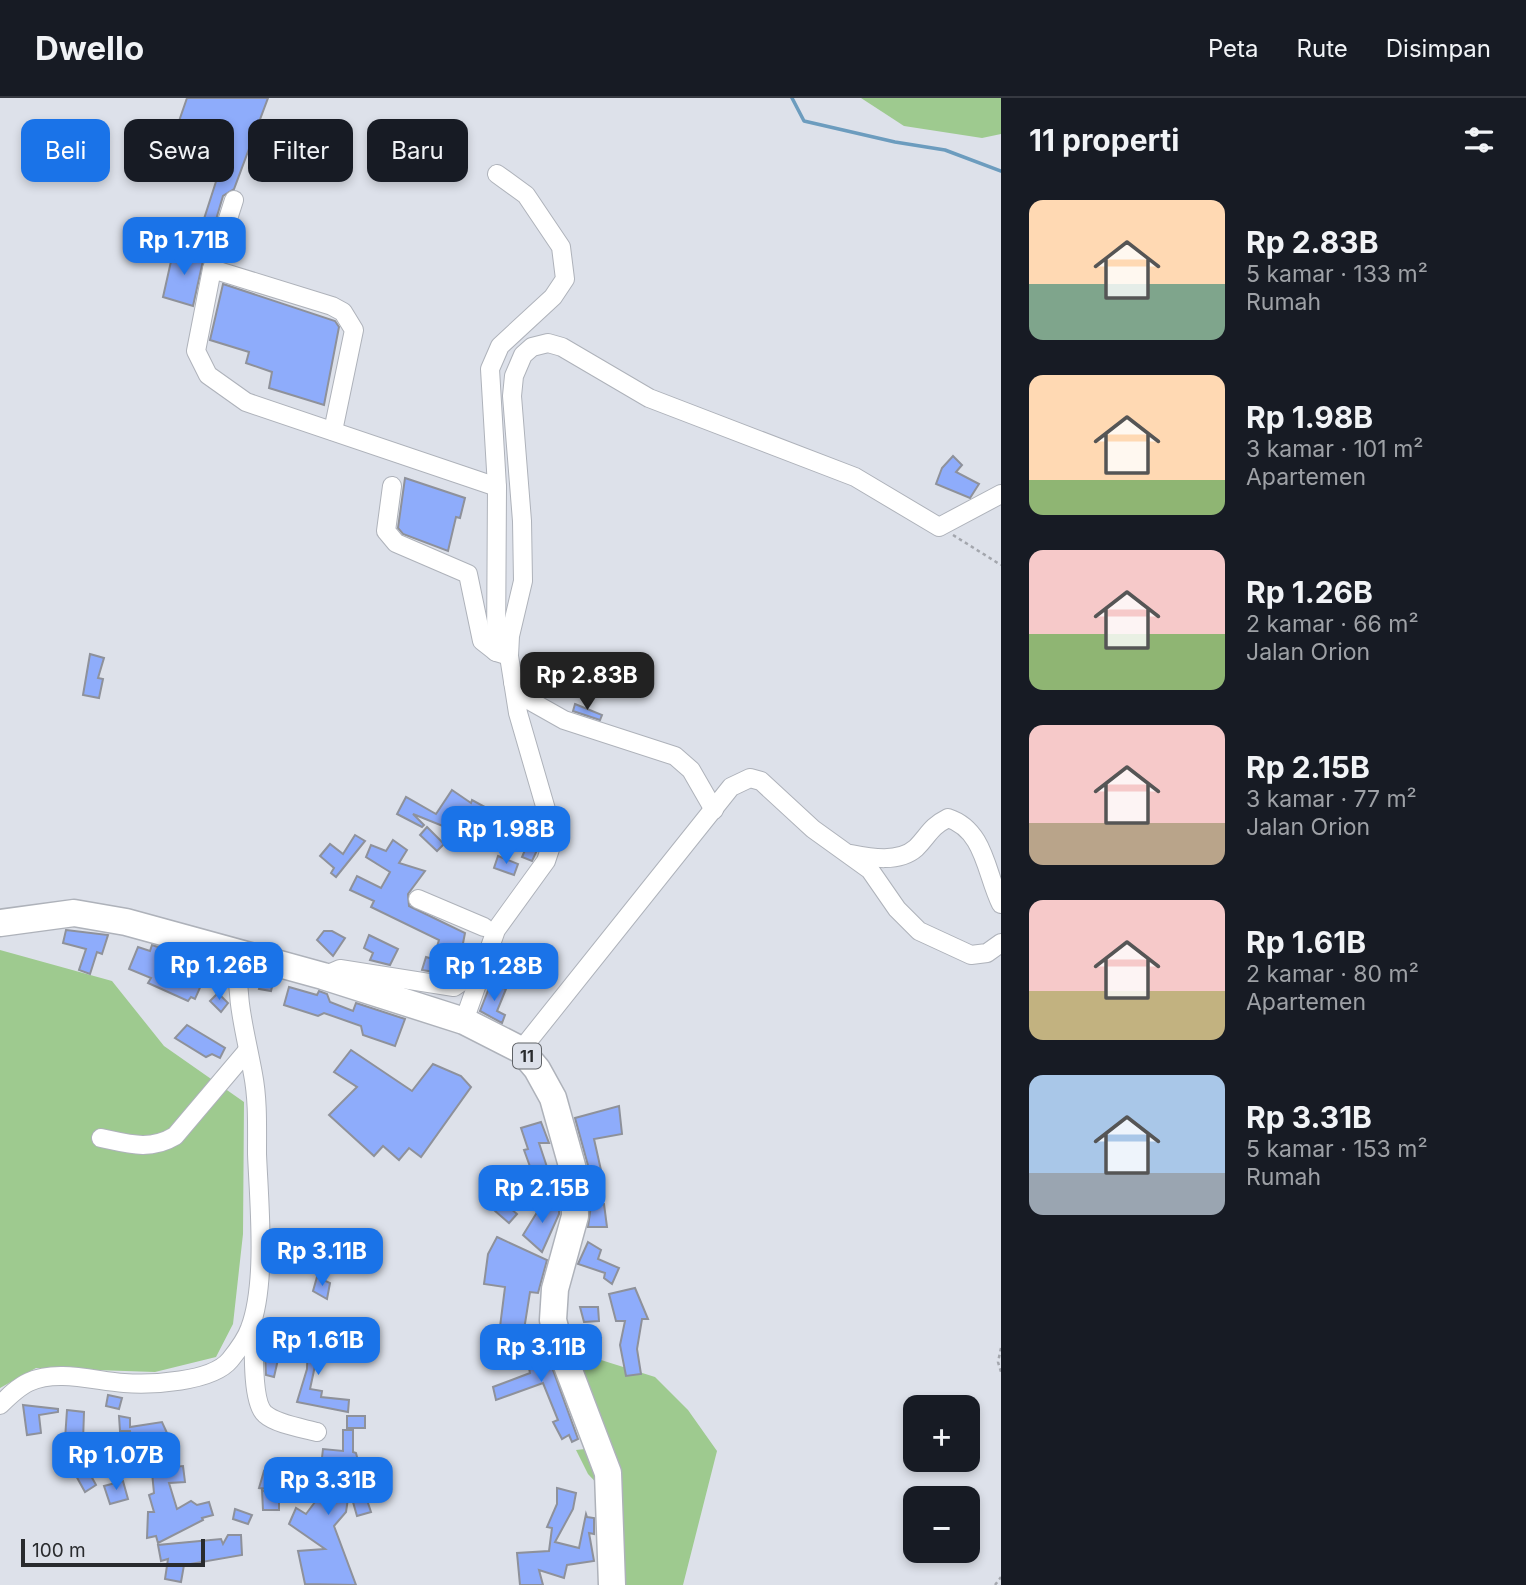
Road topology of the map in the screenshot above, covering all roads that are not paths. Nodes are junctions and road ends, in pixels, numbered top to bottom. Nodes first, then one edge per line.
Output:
1 (497, 174) dead end
2 (234, 200) dead end
3 (212, 269) junction
4 (332, 431) junction
5 (392, 486) dead end
6 (497, 487) junction
7 (1001, 494) edge
8 (503, 654) junction
9 (513, 682) junction
10 (714, 810) junction
11 (844, 853) junction
12 (531, 883) junction
13 (418, 899) dead end
14 (1001, 904) edge
15 (0, 923) edge
16 (484, 928) junction
17 (1001, 943) edge
18 (239, 954) junction
19 (323, 976) junction
20 (464, 1021) junction
21 (522, 1050) junction
22 (247, 1051) junction
23 (102, 1138) dead end
24 (254, 1312) junction
25 (0, 1405) edge
26 (317, 1433) dead end
27 (612, 1585) edge

1 - 6 street
2 - 3 street
3 - 4 street
3 - 4 street
4 - 6 street
5 - 8 street
6 - 8 street
7 - 8 street
8 - 9 street
9 - 10 street
9 - 12 street
10 - 11 street
10 - 21 street
11 - 14 street
11 - 17 street
12 - 16 street
12 - 20 street
13 - 16 street
15 - 18 highway, 11
16 - 19 street
18 - 19 highway, 11
18 - 22 street
19 - 20 highway, 11
20 - 21 highway, 11
21 - 27 highway, 11
22 - 23 street
22 - 24 street
24 - 25 street
24 - 26 street

